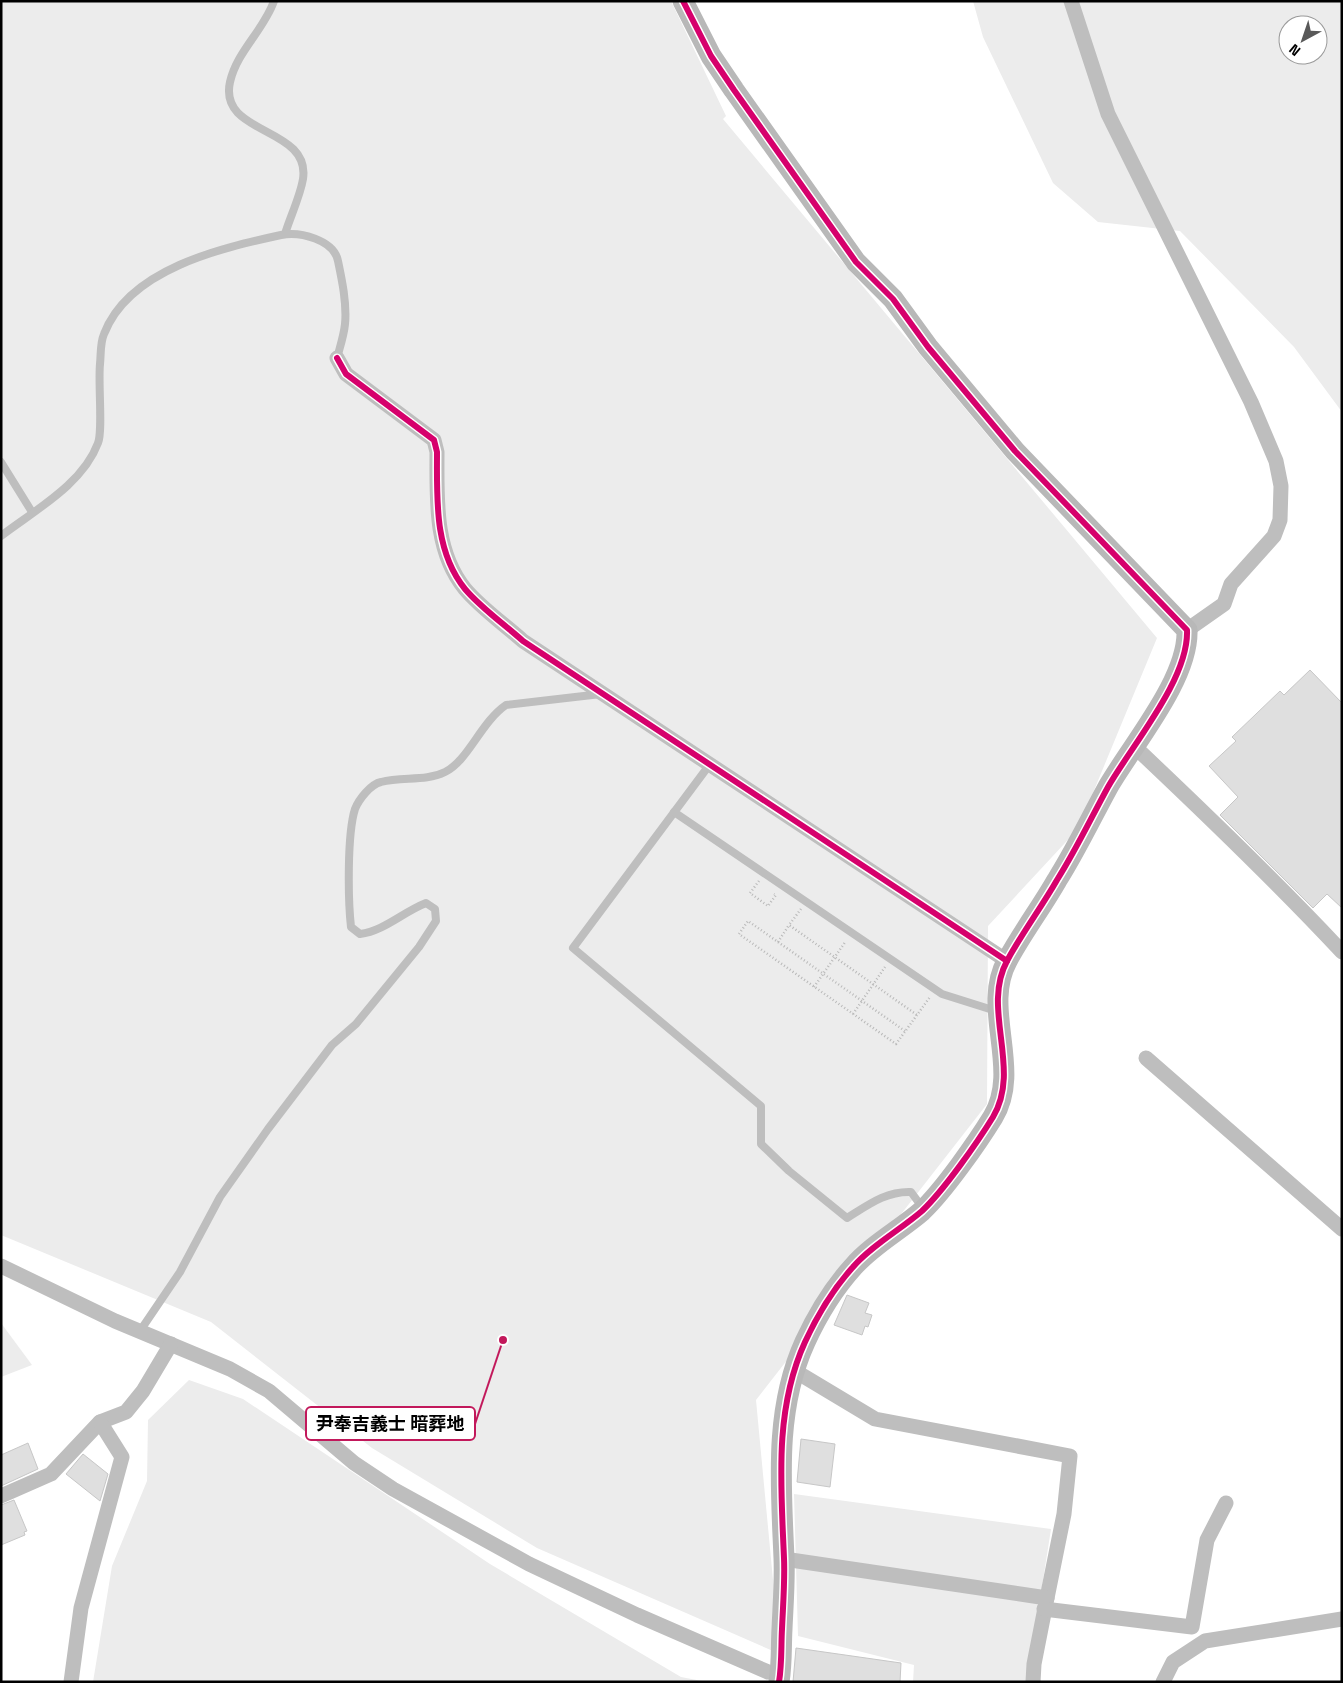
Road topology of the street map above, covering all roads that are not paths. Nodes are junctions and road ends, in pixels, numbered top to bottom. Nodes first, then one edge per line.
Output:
1 (274, 1) edge
2 (682, 1) edge
3 (1071, 1) edge
4 (285, 234) junction
5 (337, 358) joint
6 (1, 462) edge
7 (32, 512) junction
8 (1, 536) edge
9 (1187, 630) junction
10 (602, 694) junction
11 (1135, 747) junction
12 (710, 764) junction
13 (674, 812) junction
14 (1342, 952) edge
15 (1007, 961) junction
16 (998, 1012) junction
17 (1146, 1058) dead end
18 (923, 1209) junction
19 (1342, 1230) edge
20 (1, 1266) edge
21 (140, 1331) junction
22 (171, 1344) junction
23 (796, 1371) junction
24 (100, 1422) junction
25 (1, 1496) edge
26 (1226, 1503) dead end
27 (784, 1559) junction
28 (1045, 1604) junction
29 (1342, 1619) edge
30 (780, 1677) edge
31 (71, 1682) edge
32 (1033, 1682) edge
33 (1163, 1682) edge

1 - 4 lane
2 - 9 street
3 - 9 street
4 - 5 lane
4 - 7 lane
5 - 10 street
6 - 7 lane
7 - 8 lane
9 - 11 street
10 - 12 street
10 - 21 lane
11 - 14 street
11 - 15 street
12 - 13 lane
12 - 15 street
13 - 16 lane
13 - 18 lane
15 - 16 street
16 - 18 street
17 - 19 street
18 - 23 street
20 - 21 street
21 - 22 street
22 - 24 street
22 - 30 street
23 - 27 street
23 - 28 street
24 - 25 street
24 - 31 street
26 - 28 street
27 - 28 street
27 - 30 street
28 - 32 street
29 - 33 street

